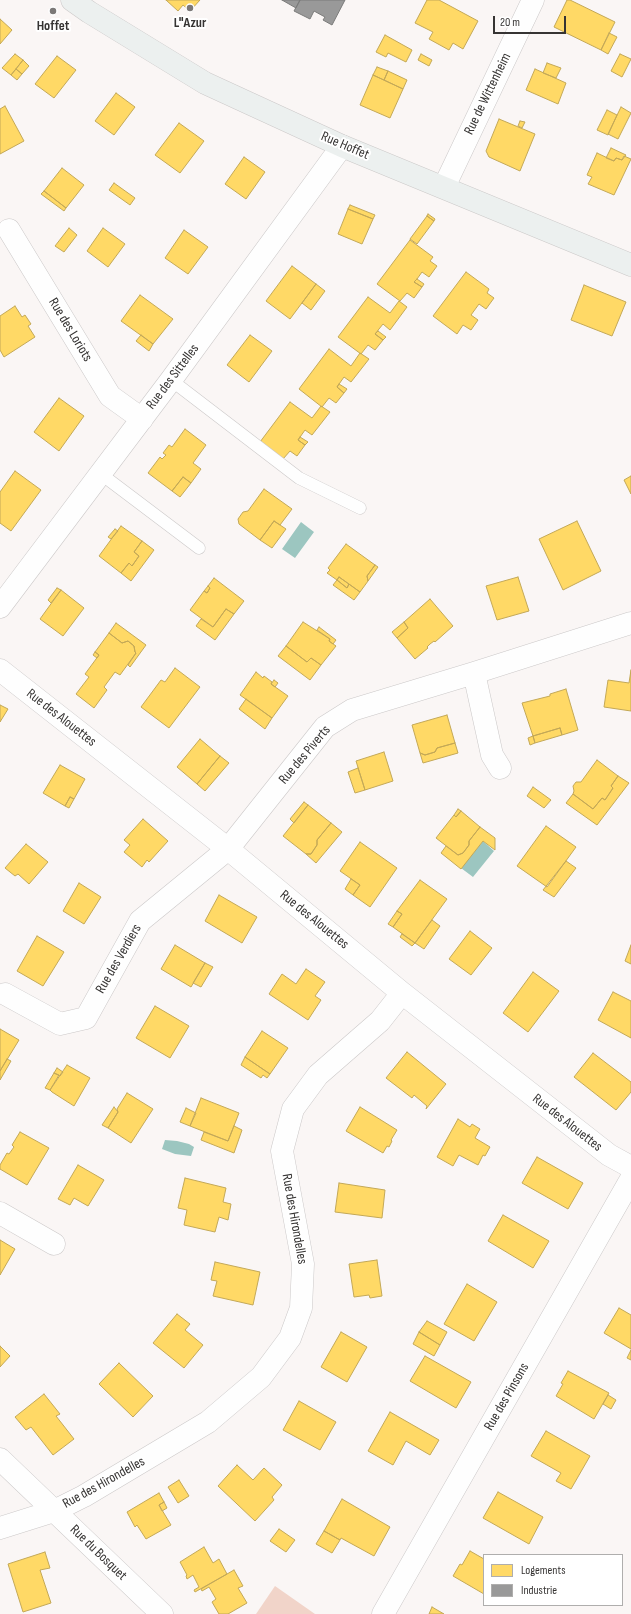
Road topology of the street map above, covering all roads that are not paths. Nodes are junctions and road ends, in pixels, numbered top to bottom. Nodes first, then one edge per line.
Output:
1 (72, 0) edge
2 (533, 0) edge
3 (342, 146) junction
4 (444, 188) junction
5 (9, 230) dead end
6 (631, 266) edge
7 (171, 380) junction
8 (142, 419) junction
9 (101, 474) junction
10 (360, 508) dead end
11 (199, 548) dead end
12 (0, 607) edge
13 (631, 623) edge
14 (0, 670) edge
15 (474, 673) junction
16 (500, 768) dead end
17 (228, 849) junction
18 (402, 993) junction
19 (5, 994) dead end
20 (631, 1167) edge
21 (631, 1179) edge
22 (0, 1213) edge
23 (54, 1244) dead end
24 (0, 1460) edge
25 (54, 1511) junction
26 (0, 1528) edge
27 (162, 1614) edge
28 (383, 1614) edge

1 - 3 main road, Rue Hoffet
2 - 4 street, Rue de Wittenheim
3 - 4 main road, Rue Hoffet
3 - 7 street, Rue des Sittelles
4 - 6 main road, Rue Hoffet
5 - 8 street, Rue des Loriots
7 - 8 street, Rue des Sittelles
7 - 10 lane
8 - 9 street, Rue des Sittelles
9 - 11 lane
9 - 12 street, Rue des Sittelles
13 - 15 street, Rue des Piverts
14 - 17 street, Rue des Alouettes
15 - 16 street
15 - 17 street, Rue des Piverts
17 - 18 street, Rue des Alouettes
17 - 19 street, Rue des Verdiers
18 - 20 street, Rue des Alouettes
18 - 25 street, Rue des Hirondelles
21 - 28 street, Rue des Pinsons
22 - 23 street
24 - 25 street, Rue du Bosquet
25 - 26 street, Rue des Hirondelles
25 - 27 street, Rue du Bosquet

